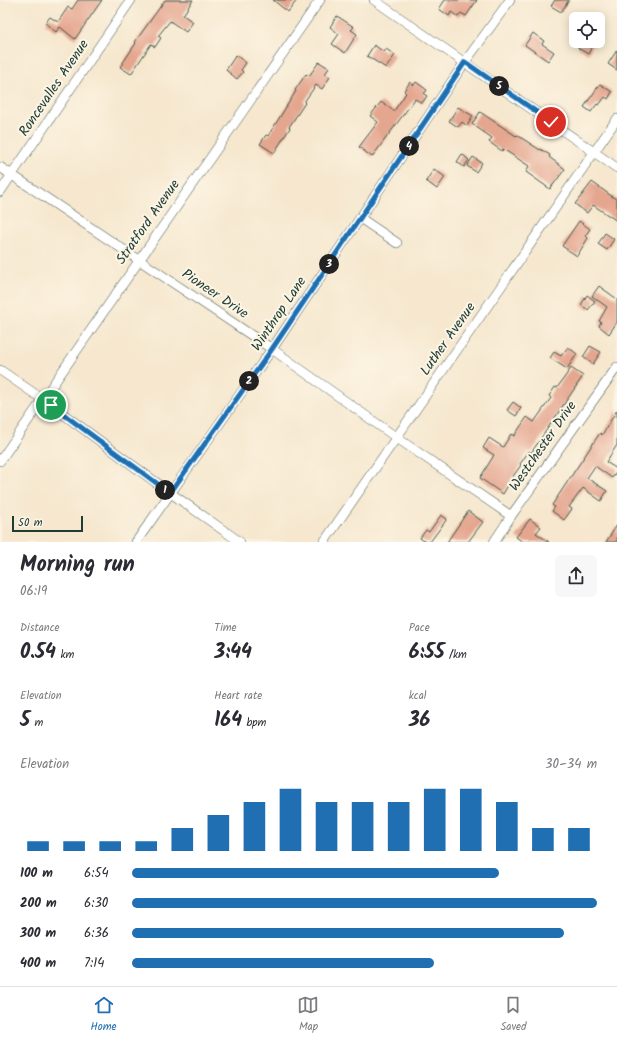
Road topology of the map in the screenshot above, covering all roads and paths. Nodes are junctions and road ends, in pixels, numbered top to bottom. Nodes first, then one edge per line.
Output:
1 (131, 0) edge
2 (320, 0) edge
3 (374, 0) edge
4 (510, 0) edge
5 (465, 62) junction
6 (617, 119) edge
7 (594, 152) junction
8 (0, 167) edge
9 (617, 168) edge
10 (12, 175) junction
11 (0, 192) edge
12 (360, 218) junction
13 (397, 243) dead end
14 (139, 259) junction
15 (272, 349) junction
16 (617, 367) edge
17 (0, 370) edge
18 (43, 400) junction
19 (396, 438) junction
20 (0, 461) edge
21 (170, 493) junction
22 (511, 516) junction
23 (136, 542) edge
24 (240, 542) edge
25 (324, 542) edge
26 (494, 542) edge

1 - 10 street, Roncevalles Avenue
2 - 14 street, Stratford Avenue
3 - 5 street
4 - 5 street, Winthrop Lane
5 - 7 street
5 - 12 street, Winthrop Lane
6 - 7 street, Luther Avenue
7 - 9 street
7 - 19 street, Luther Avenue
8 - 10 street, Pioneer Drive
10 - 11 street, Roncevalles Avenue
10 - 14 street, Pioneer Drive
12 - 13 street
12 - 15 street, Winthrop Lane
14 - 15 street, Pioneer Drive
14 - 18 street, Stratford Avenue
15 - 19 street, Pioneer Drive
15 - 21 street, Winthrop Lane
16 - 22 street, Westchester Drive
17 - 18 street
18 - 20 street, Stratford Avenue
18 - 21 street
19 - 22 street, Pioneer Drive
19 - 25 street, Luther Avenue
21 - 23 street, Winthrop Lane
21 - 24 street
22 - 26 street, Westchester Drive

